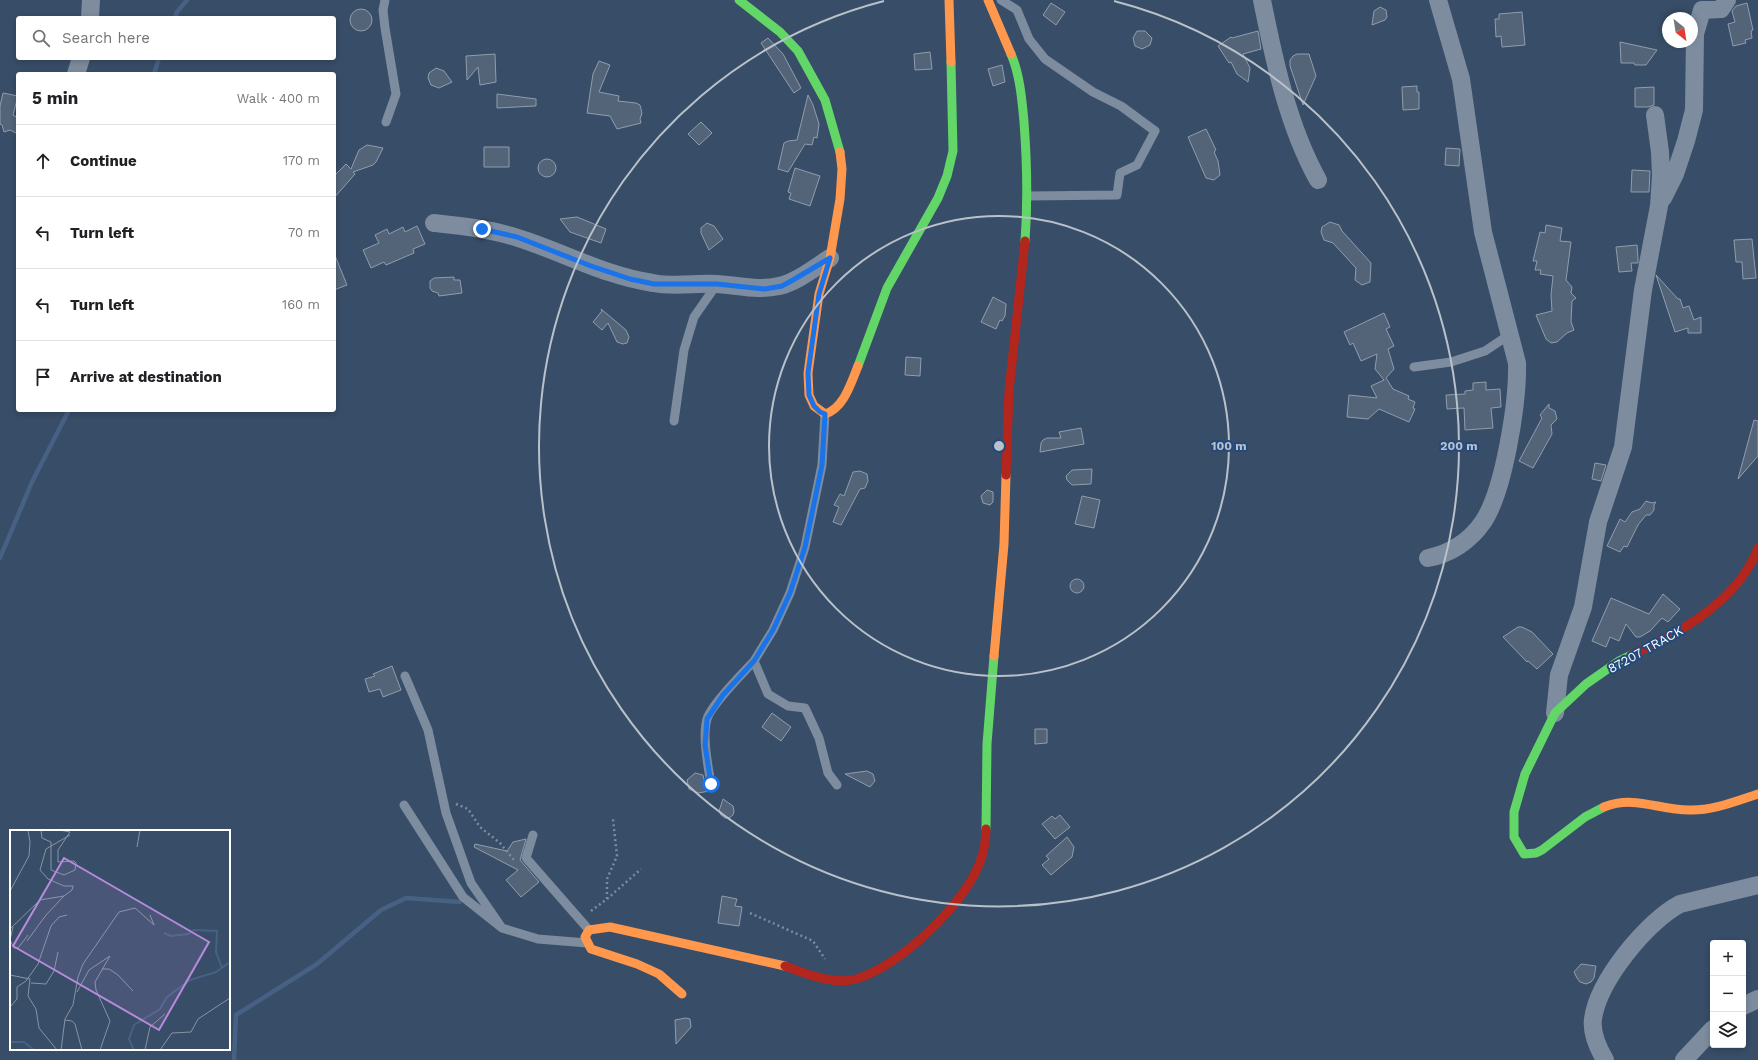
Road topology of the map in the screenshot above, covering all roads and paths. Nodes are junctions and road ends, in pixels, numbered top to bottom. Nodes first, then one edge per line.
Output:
1 (91, 0) edge
2 (385, 0) edge
3 (739, 0) edge
4 (949, 0) edge
5 (988, 0) edge
6 (1001, 0) edge
7 (1262, 0) edge
8 (1438, 0) edge
9 (1727, 0) edge
10 (90, 16) edge
11 (80, 60) edge
12 (77, 72) edge
13 (1655, 115) dead end
14 (386, 122) dead end
15 (1318, 180) dead end
16 (1028, 196) junction
17 (1658, 206) junction
18 (434, 223) dead end
19 (830, 258) junction
20 (717, 284) junction
21 (1509, 335) junction
22 (1414, 367) dead end
23 (825, 414) junction
24 (674, 420) dead end
25 (1758, 548) edge
26 (1428, 558) dead end
27 (754, 661) junction
28 (404, 676) dead end
29 (1555, 713) junction
30 (711, 784) dead end
31 (837, 785) dead end
32 (1758, 794) edge
33 (443, 798) junction
34 (404, 805) dead end
35 (613, 819) dead end
36 (533, 835) dead end
37 (526, 858) junction
38 (641, 870) dead end
39 (1758, 885) edge
40 (607, 899) junction
41 (750, 913) dead end
42 (579, 919) junction
43 (502, 928) junction
44 (589, 930) junction
45 (587, 943) junction
46 (838, 980) junction
47 (682, 994) dead end
48 (1758, 999) edge
49 (1746, 1005) edge
50 (1710, 1033) edge
51 (1605, 1060) edge
52 (1684, 1060) edge

1 - 10 street
2 - 14 lane
3 - 19 street
4 - 23 street
5 - 16 street
6 - 16 lane
7 - 15 street
8 - 21 street
9 - 17 street
11 - 12 street
13 - 17 street
16 - 46 street
17 - 29 street
18 - 20 street
19 - 20 street
19 - 23 street
20 - 24 lane
21 - 22 lane
21 - 26 street
23 - 27 lane
25 - 29 street, 87207 TRACK
27 - 30 lane
27 - 31 lane
28 - 33 lane
29 - 32 street, 87207 TRACK
33 - 37 path
33 - 43 lane
34 - 43 lane
35 - 40 path
36 - 37 lane
37 - 42 lane
38 - 40 path
39 - 51 street
40 - 42 path
41 - 46 path
42 - 44 lane
43 - 45 lane
44 - 45 street
44 - 46 street
45 - 47 street
48 - 49 street
50 - 52 street

